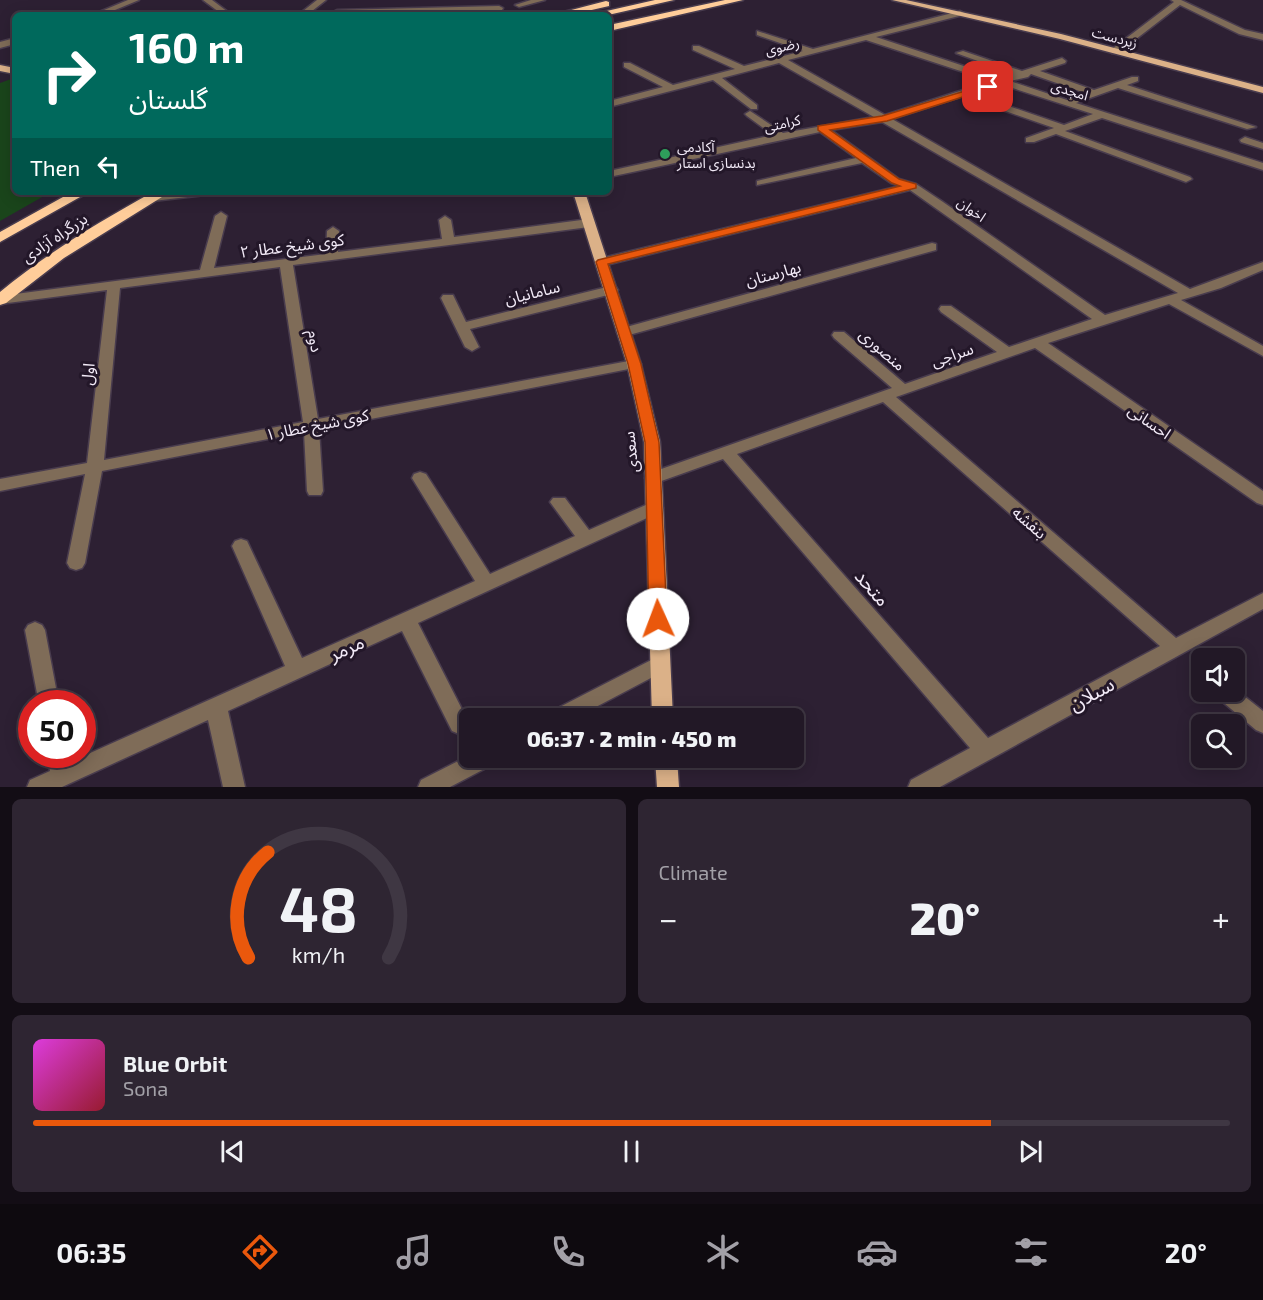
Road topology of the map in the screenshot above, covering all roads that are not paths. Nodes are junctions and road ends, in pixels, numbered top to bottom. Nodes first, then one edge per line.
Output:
1 (207, 0) edge
2 (322, 0) edge
3 (354, 0) edge
4 (541, 0) edge
5 (626, 0) edge
6 (669, 0) edge
7 (710, 0) edge
8 (738, 0) edge
9 (896, 0) edge
10 (914, 0) edge
11 (132, 1) edge
12 (1177, 1) edge
13 (519, 2) edge
14 (499, 8) dead end
15 (135, 10) dead end
16 (104, 12) edge
17 (224, 12) edge
18 (306, 12) edge
19 (339, 12) edge
20 (390, 12) edge
21 (571, 12) edge
22 (609, 12) edge
23 (960, 13) junction
24 (612, 19) edge
25 (612, 27) edge
26 (760, 33) dead end
27 (1263, 37) edge
28 (869, 38) junction
29 (696, 48) dead end
30 (1115, 51) junction
31 (814, 52) junction
32 (960, 53) dead end
33 (781, 60) junction
34 (1062, 61) dead end
35 (627, 65) dead end
36 (745, 70) junction
37 (1029, 74) junction
38 (715, 77) junction
39 (1135, 79) dead end
40 (1001, 82) junction
41 (1117, 85) junction
42 (672, 88) junction
43 (1263, 90) edge
44 (1094, 93) junction
45 (612, 103) edge
46 (991, 103) dead end
47 (1066, 103) junction
48 (1103, 114) junction
49 (883, 119) junction
50 (1251, 127) dead end
51 (822, 128) junction
52 (1060, 129) junction
53 (783, 136) junction
54 (1030, 140) dead end
55 (1245, 140) dead end
56 (1263, 146) edge
57 (864, 159) junction
58 (1263, 167) edge
59 (612, 173) edge
60 (1186, 179) dead end
61 (761, 183) dead end
62 (912, 186) junction
63 (77, 195) edge
64 (158, 195) edge
65 (580, 195) edge
66 (221, 216) dead end
67 (445, 220) dead end
68 (589, 223) junction
69 (333, 231) dead end
70 (0, 238) edge
71 (449, 241) junction
72 (932, 247) dead end
73 (332, 256) junction
74 (286, 262) junction
75 (602, 262) junction
76 (1261, 268) edge
77 (206, 273) junction
78 (114, 285) junction
79 (611, 290) junction
80 (1188, 293) junction
81 (448, 298) dead end
82 (1170, 299) junction
83 (0, 300) edge
84 (946, 309) dead end
85 (1103, 320) junction
86 (461, 327) junction
87 (624, 332) junction
88 (839, 336) dead end
89 (1038, 343) junction
90 (472, 347) dead end
91 (1263, 352) edge
92 (1008, 353) junction
93 (634, 364) junction
94 (895, 393) junction
95 (311, 426) junction
96 (726, 452) junction
97 (95, 467) junction
98 (420, 478) dead end
99 (653, 478) junction
100 (0, 485) edge
101 (315, 491) dead end
102 (1263, 499) edge
103 (559, 502) dead end
104 (654, 508) junction
105 (586, 539) junction
106 (241, 546) dead end
107 (76, 563) dead end
108 (487, 584) junction
109 (1263, 600) edge
110 (407, 620) junction
111 (35, 630) dead end
112 (1175, 648) junction
113 (659, 664) junction
114 (297, 670) junction
115 (46, 690) edge
116 (1237, 702) edge
117 (216, 706) junction
118 (576, 708) edge
119 (662, 708) edge
120 (1263, 724) edge
121 (459, 725) dead end
122 (96, 751) edge
123 (986, 751) junction
124 (57, 768) edge
125 (465, 768) edge
126 (667, 768) edge
127 (38, 787) edge
128 (234, 787) edge
129 (429, 787) edge
130 (668, 787) edge
131 (919, 787) edge

1 - 17 street
2 - 18 street
3 - 19 street
4 - 13 street
5 - 21 highway
6 - 22 highway
7 - 24 highway
8 - 25 highway
9 - 23 main road, زبردست
10 - 23 main road, زبردست
11 - 15 street
11 - 16 street
12 - 27 street
12 - 30 street
14 - 20 street
23 - 28 street, رضوی
23 - 30 main road, زبردست
26 - 31 street
28 - 31 street, رضوی
28 - 40 street, امجدی
29 - 36 street
30 - 43 main road, زبردست
31 - 33 street, رضوی
32 - 37 street
33 - 36 street, رضوی
33 - 49 street
34 - 37 street, کرامتی
35 - 42 street
36 - 38 street, رضوی
37 - 40 street, کرامتی
37 - 44 street
38 - 42 street, رضوی
38 - 53 street
39 - 41 street
40 - 47 street, امجدی
40 - 49 street, کرامتی
41 - 44 street
41 - 50 street
42 - 45 street, رضوی
44 - 47 street
46 - 52 street
47 - 48 street, امجدی
48 - 52 street
48 - 58 street, امجدی
49 - 51 street, کرامتی
49 - 80 street
51 - 53 street, کرامتی
51 - 57 street, اخوان
52 - 54 street
52 - 60 street
53 - 59 street, کرامتی
55 - 56 street
57 - 61 street
57 - 62 street, اخوان
62 - 75 street
62 - 85 street, اخوان
63 - 70 highway, بزرگراه آزادی
64 - 83 highway, بزرگراه آزادی
65 - 68 main road, سعدی
66 - 77 street
67 - 71 street
68 - 71 street, کوی شیخ عطار ۲
68 - 75 main road, سعدی
69 - 73 street
71 - 73 street, کوی شیخ عطار ۲
72 - 87 street, بهارستان
73 - 74 street, کوی شیخ عطار ۲
74 - 77 street, کوی شیخ عطار ۲
74 - 95 street, دوم
75 - 79 main road, سعدی
76 - 80 street, سراجی
77 - 78 street, کوی شیخ عطار ۲
78 - 83 street, کوی شیخ عطار ۲
78 - 97 street, اول
79 - 86 street, سامانیان
79 - 87 main road, سعدی
80 - 82 street, سراجی
81 - 86 street
82 - 85 street, سراجی
82 - 91 street
84 - 92 street
85 - 89 street, سراجی
86 - 90 street
87 - 93 main road, سعدی
88 - 94 street, منصوری
89 - 92 street, سراجی
89 - 102 street, احسانی
92 - 94 street, سراجی
93 - 95 street, کوی شیخ عطار ۱
93 - 99 main road, سعدی
94 - 96 street, سراجی
94 - 112 street, بنفشه
95 - 97 street, کوی شیخ عطار ۱
95 - 101 street, دوم
96 - 99 street, سراجی
96 - 123 street, متحد
97 - 100 street, کوی شیخ عطار ۱
97 - 107 street, اول
98 - 108 street
99 - 104 main road, سعدی
103 - 105 street
104 - 105 street, مرمر
104 - 113 main road, سعدی
105 - 108 street, مرمر
106 - 114 street
108 - 110 street, مرمر
109 - 112 street, سبلان
110 - 114 street, مرمر
110 - 121 street
111 - 115 street
112 - 123 street, سبلان
113 - 118 street
113 - 119 main road, سعدی
114 - 117 street, مرمر
116 - 120 street
117 - 122 street, مرمر
117 - 128 street
123 - 131 street, سبلان
124 - 127 street, مرمر
125 - 129 street
126 - 130 main road

